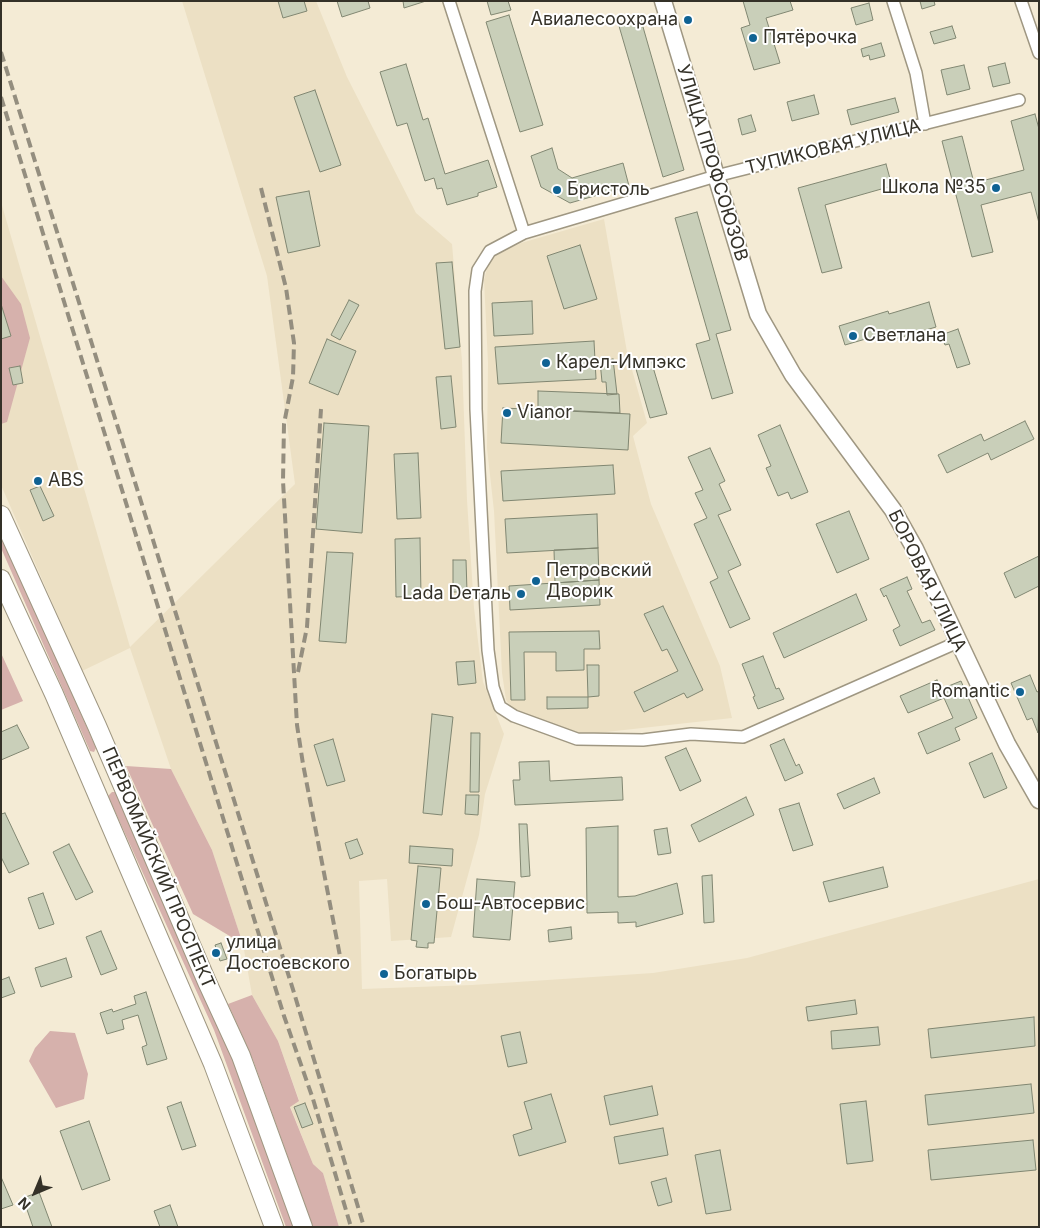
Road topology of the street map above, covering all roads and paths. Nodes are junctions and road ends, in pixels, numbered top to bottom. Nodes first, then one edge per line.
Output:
1 (449, 1) edge
2 (662, 1) edge
3 (894, 1) edge
4 (1021, 1) edge
5 (1039, 53) edge
6 (1019, 100) dead end
7 (925, 124) junction
8 (716, 176) junction
9 (524, 233) junction
10 (764, 324) joint
11 (1, 515) edge
12 (1, 579) edge
13 (958, 642) junction
14 (113, 764) junction
15 (89, 775) junction
16 (1039, 800) edge
17 (274, 1227) edge
18 (303, 1227) edge

1 - 9 street
2 - 8 main road, УЛИЦА ПРОФСОЮЗОВ
3 - 7 street
4 - 5 street
6 - 7 street, ТУПИКОВАЯ УЛИЦА
7 - 8 street, ТУПИКОВАЯ УЛИЦА
8 - 9 street, ТУПИКОВАЯ УЛИЦА
8 - 10 main road, УЛИЦА ПРОФСОЮЗОВ
9 - 13 street, ТУПИКОВАЯ УЛИЦА
10 - 13 main road, БОРОВАЯ УЛИЦА
11 - 14 main road, ПЕРВОМАЙСКИЙ ПРОСПЕКТ
12 - 15 main road, ПЕРВОМАЙСКИЙ ПРОСПЕКТ
13 - 16 main road, БОРОВАЯ УЛИЦА
14 - 15 main road
14 - 18 main road, ПЕРВОМАЙСКИЙ ПРОСПЕКТ
15 - 17 main road, ПЕРВОМАЙСКИЙ ПРОСПЕКТ

